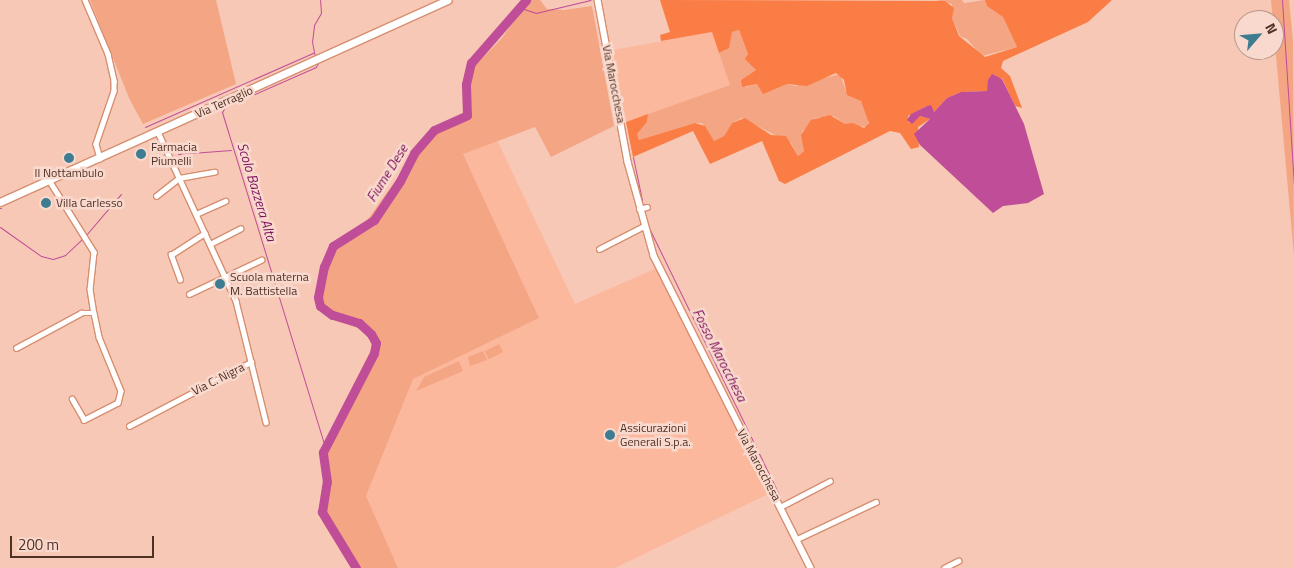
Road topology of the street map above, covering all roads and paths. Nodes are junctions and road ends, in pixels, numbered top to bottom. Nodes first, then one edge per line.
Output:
1 (85, 0) edge
2 (448, 0) edge
3 (598, 0) edge
4 (158, 132) junction
5 (100, 158) junction
6 (214, 172) dead end
7 (179, 178) junction
8 (49, 180) junction
9 (156, 196) dead end
10 (225, 201) dead end
11 (0, 202) edge
12 (647, 207) dead end
13 (639, 209) junction
14 (196, 214) junction
15 (644, 226) junction
16 (240, 229) dead end
17 (205, 233) junction
18 (210, 244) junction
19 (599, 249) dead end
20 (261, 260) dead end
21 (225, 277) junction
22 (180, 280) dead end
23 (188, 294) dead end
24 (94, 312) junction
25 (16, 348) dead end
26 (251, 362) junction
27 (72, 399) dead end
28 (266, 422) dead end
29 (129, 426) dead end
30 (830, 481) dead end
31 (876, 502) dead end
32 (780, 506) junction
33 (797, 539) junction
34 (958, 560) dead end
35 (811, 568) edge
36 (944, 568) edge

1 - 5 street
2 - 4 main road, Via Terraglio
3 - 13 street, Via Marocchesa
4 - 5 main road, Via Terraglio
4 - 7 street
5 - 8 main road, Via Terraglio
6 - 7 street
7 - 9 street
7 - 14 street
8 - 11 main road, Via Terraglio
8 - 24 street
10 - 14 street
12 - 13 street
13 - 15 street, Via Marocchesa
14 - 17 street
15 - 19 street
15 - 32 street, Via Marocchesa
16 - 18 street
17 - 18 street
17 - 22 street
18 - 21 street
20 - 21 street
21 - 23 street
21 - 26 street
24 - 25 street
24 - 27 street
26 - 28 street, Via C. Nigra
26 - 29 street, Via C. Nigra
30 - 32 street
31 - 33 street
32 - 33 street, Via Marocchesa
33 - 35 street, Via Marocchesa
34 - 36 street

